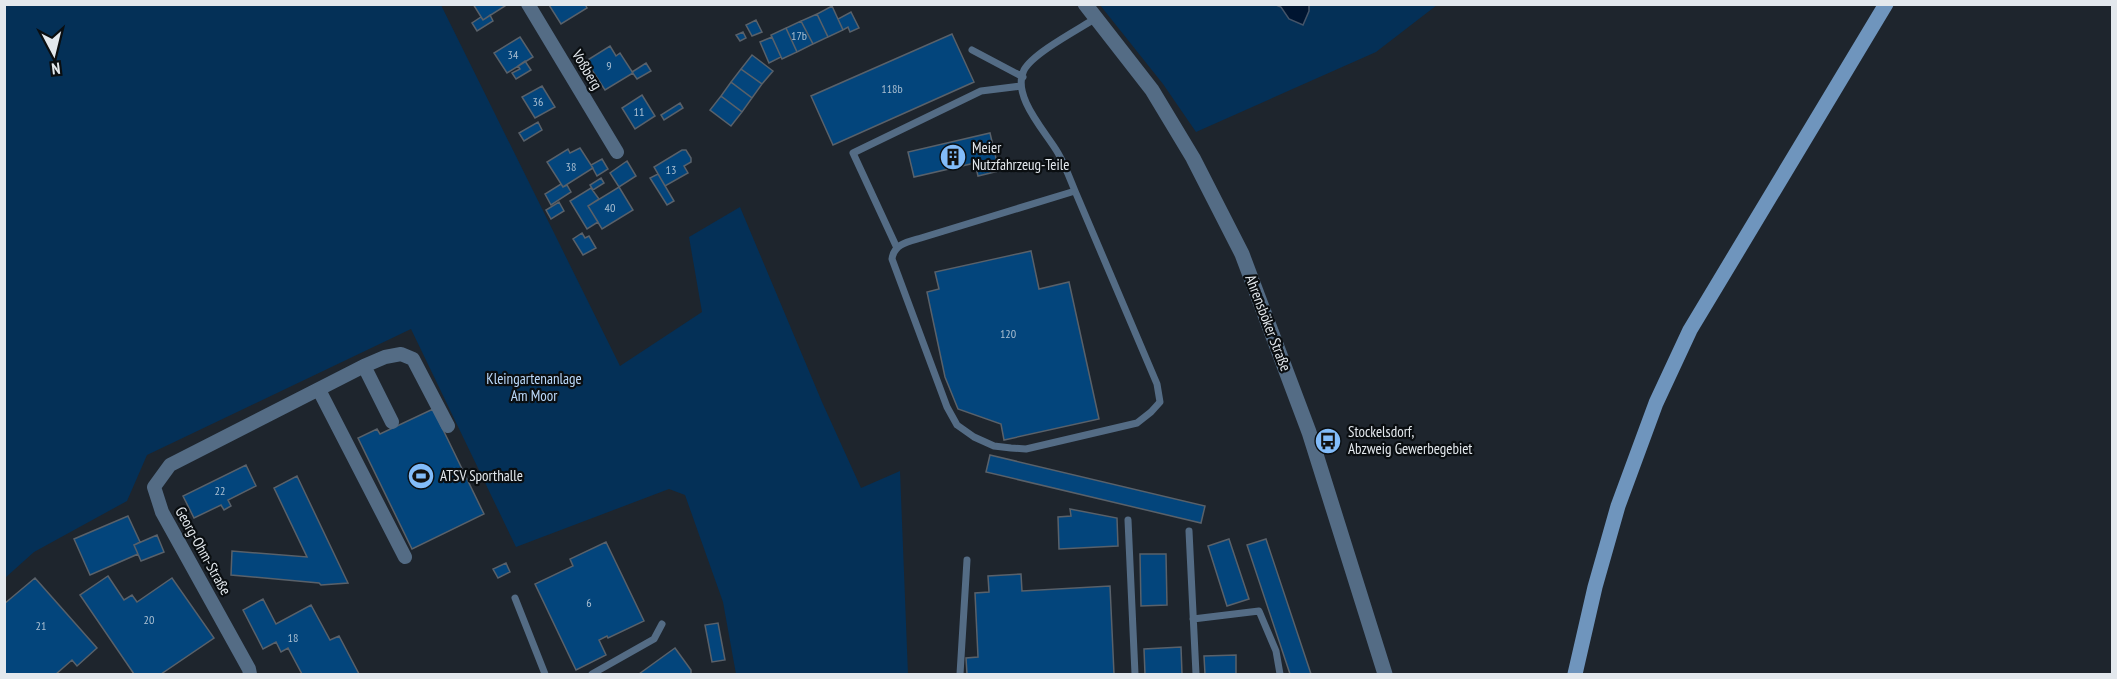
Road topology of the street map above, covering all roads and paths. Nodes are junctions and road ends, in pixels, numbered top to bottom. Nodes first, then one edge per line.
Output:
1 (528, 4) edge
2 (1085, 4) edge
3 (1886, 4) edge
4 (1096, 18) junction
5 (972, 51) dead end
6 (1023, 77) junction
7 (1021, 86) junction
8 (617, 152) dead end
9 (1075, 191) junction
10 (897, 248) junction
11 (364, 366) junction
12 (319, 390) junction
13 (392, 422) dead end
14 (448, 426) dead end
15 (1128, 520) dead end
16 (1189, 531) dead end
17 (405, 557) dead end
18 (967, 560) dead end
19 (515, 598) dead end
20 (1193, 619) junction
21 (662, 624) dead end
22 (250, 675) edge
23 (545, 675) edge
24 (592, 675) edge
25 (960, 675) edge
26 (1135, 675) edge
27 (1196, 675) edge
28 (1280, 675) edge
29 (1385, 675) edge
30 (1575, 675) edge

1 - 8 street, Voßberg
2 - 4 street, Ahrensböker Straße
3 - 30 main road
4 - 6 lane
4 - 29 street, Ahrensböker Straße
5 - 6 lane
6 - 7 lane
7 - 9 lane
7 - 10 lane
9 - 10 lane
9 - 10 lane
11 - 12 street, Georg-Ohm-Straße
11 - 13 street
11 - 14 street, Georg-Ohm-Straße
12 - 17 street
12 - 22 street, Georg-Ohm-Straße
15 - 26 lane
16 - 20 lane
18 - 25 lane
19 - 23 lane
20 - 27 lane
20 - 28 lane
21 - 24 lane

